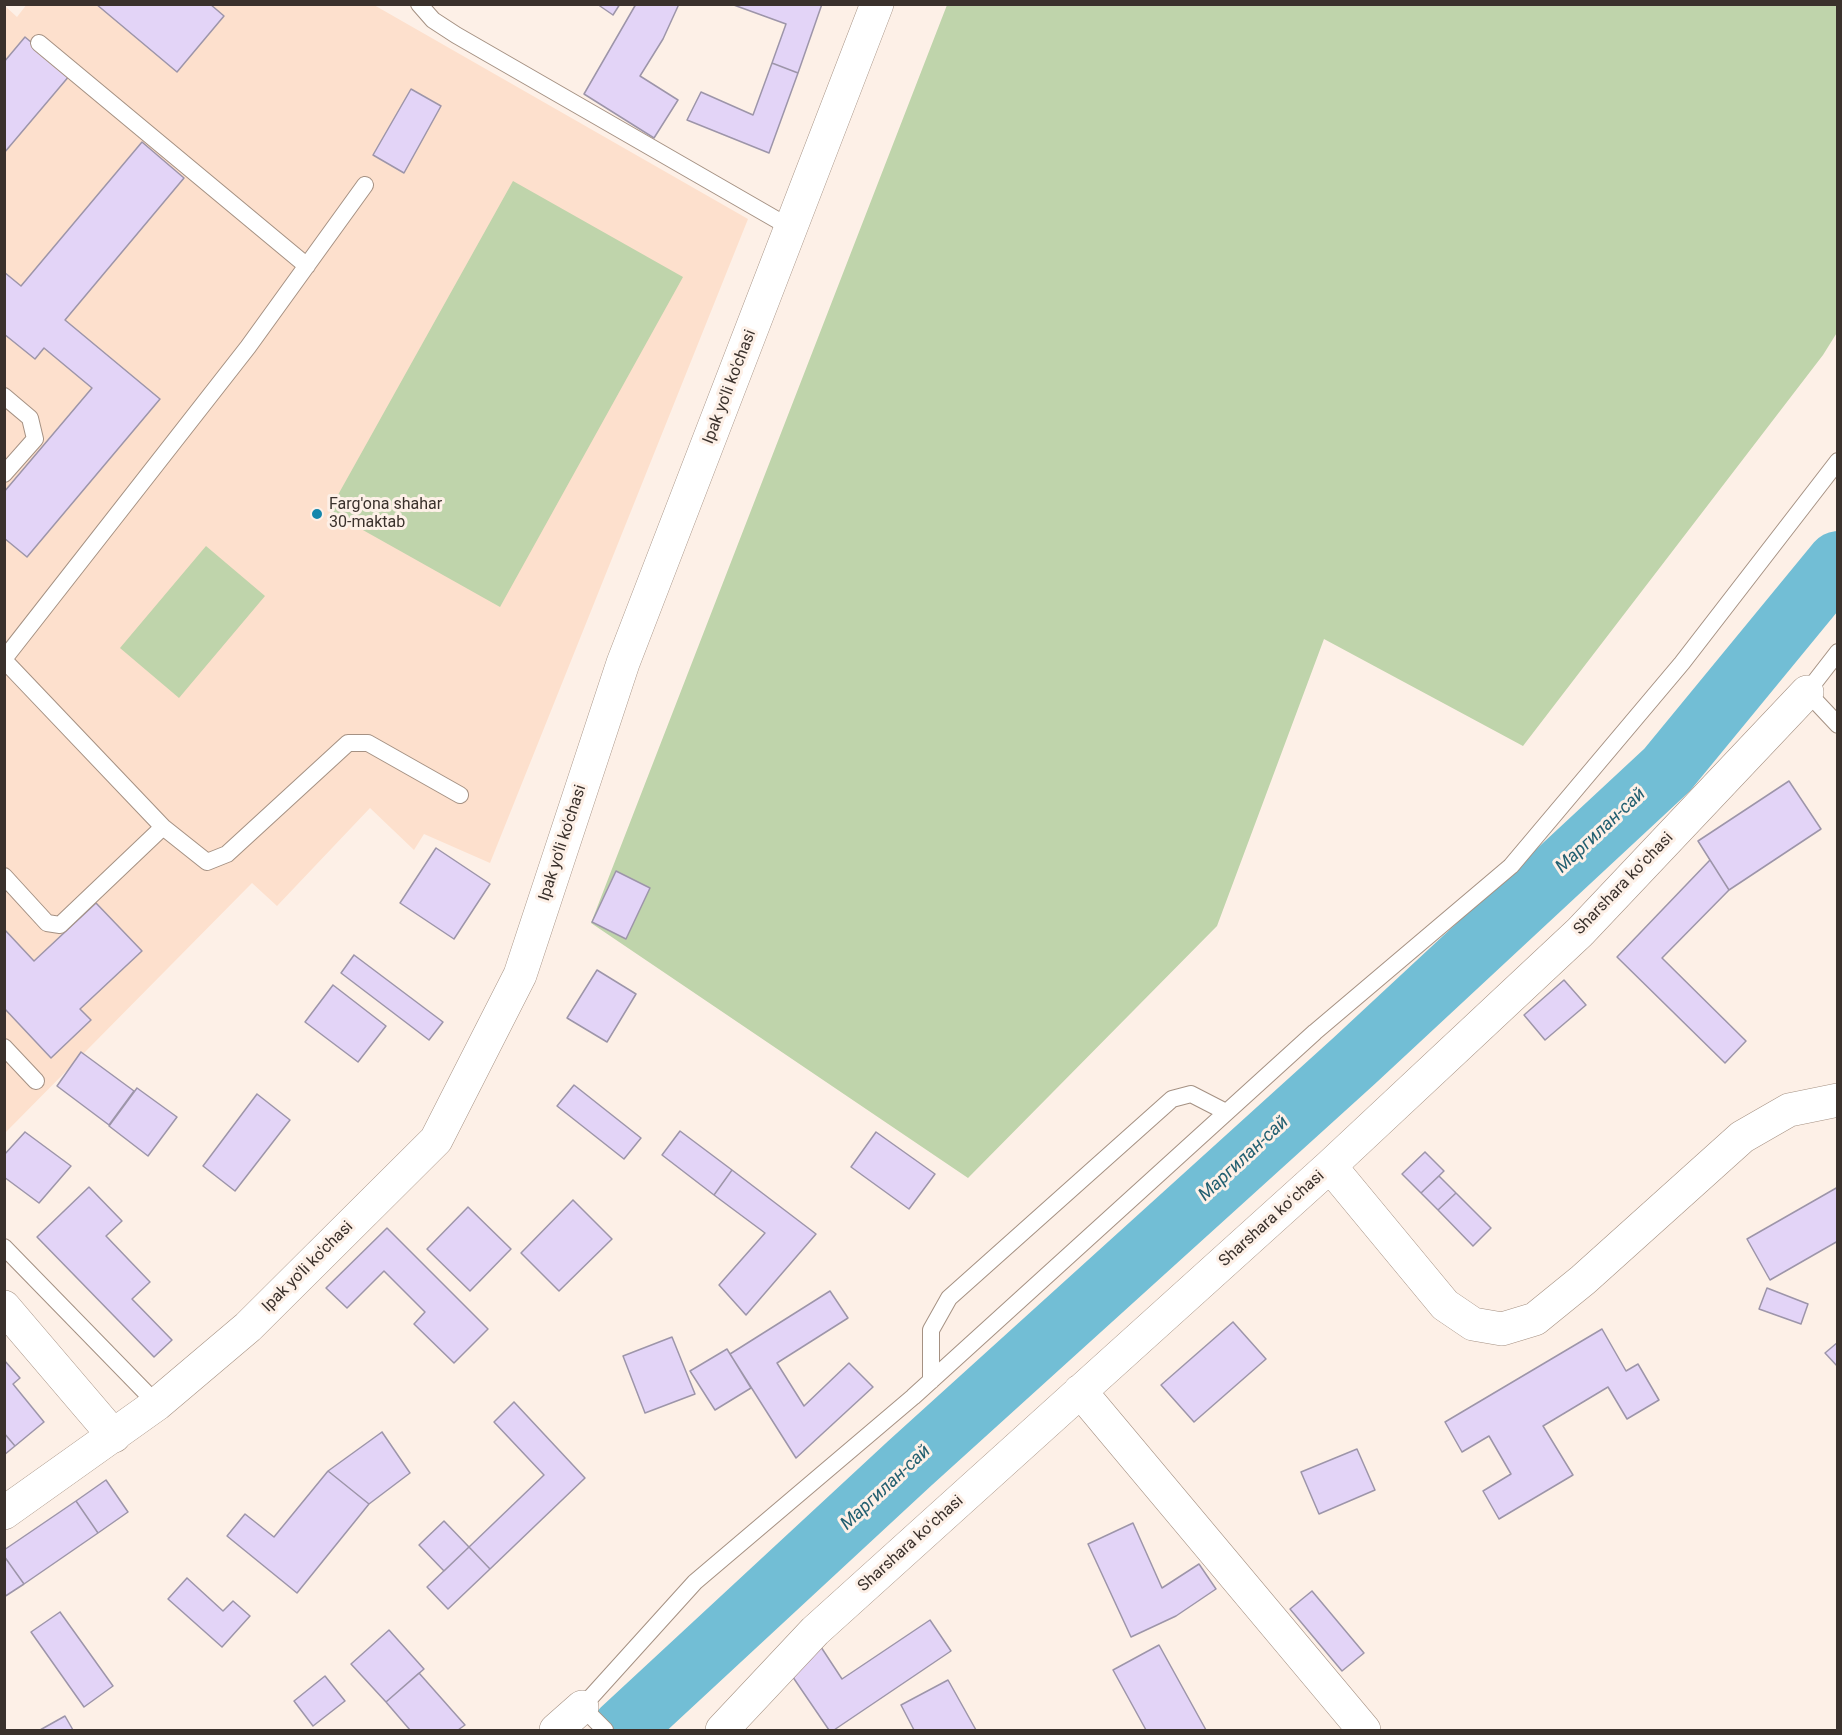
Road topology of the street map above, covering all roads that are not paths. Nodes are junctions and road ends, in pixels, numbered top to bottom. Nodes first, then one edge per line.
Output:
1 (419, 4) edge
2 (872, 6) edge
3 (39, 43) dead end
4 (365, 185) dead end
5 (791, 228) junction
6 (307, 266) junction
7 (4, 396) edge
8 (1838, 461) edge
9 (4, 474) edge
10 (1838, 652) edge
11 (4, 659) edge
12 (1807, 692) junction
13 (1838, 725) edge
14 (460, 795) dead end
15 (163, 827) junction
16 (4, 876) edge
17 (4, 1047) edge
18 (36, 1081) dead end
19 (1838, 1100) edge
20 (1226, 1112) junction
21 (1330, 1166) junction
22 (4, 1247) edge
23 (4, 1307) edge
24 (931, 1381) junction
25 (1080, 1391) junction
26 (157, 1404) junction
27 (114, 1436) junction
28 (4, 1513) edge
29 (582, 1707) junction
30 (556, 1731) edge
31 (605, 1731) edge
32 (722, 1731) edge
33 (1364, 1731) edge

1 - 5 lane
2 - 5 street, Ipak yo'li ko'chasi
3 - 6 lane
4 - 6 lane
5 - 26 street, Ipak yo'li ko'chasi
6 - 11 lane
7 - 9 lane
8 - 20 lane
10 - 12 lane
11 - 15 lane
12 - 13 lane
12 - 21 street, Sharshara koʻchasi
14 - 15 lane
15 - 16 lane
17 - 18 lane
19 - 21 street
20 - 24 lane
20 - 24 lane
21 - 25 street, Sharshara koʻchasi
22 - 26 lane
23 - 27 street
24 - 29 lane
25 - 32 street, Sharshara koʻchasi
25 - 33 street
26 - 27 street, Ipak yo'li ko'chasi
27 - 28 street, Ipak yo'li ko'chasi
29 - 30 street
29 - 31 lane

